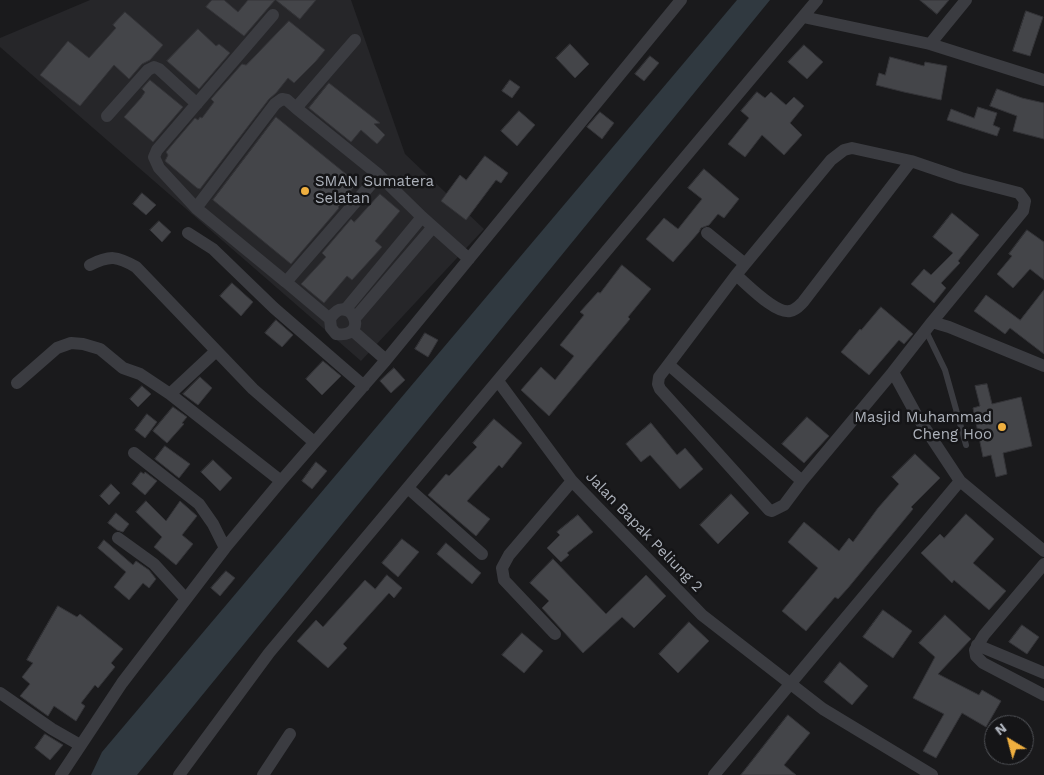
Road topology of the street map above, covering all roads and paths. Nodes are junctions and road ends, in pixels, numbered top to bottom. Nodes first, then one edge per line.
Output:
1 (681, 0) edge
2 (817, 0) edge
3 (966, 0) edge
4 (274, 14) dead end
5 (802, 17) junction
6 (354, 40) dead end
7 (930, 44) junction
8 (1044, 80) edge
9 (197, 104) junction
10 (296, 108) junction
11 (107, 116) dead end
12 (911, 161) junction
13 (378, 175) junction
14 (196, 208) junction
15 (422, 217) junction
16 (433, 227) junction
17 (188, 233) dead end
18 (707, 233) dead end
19 (469, 259) junction
20 (745, 264) junction
21 (90, 265) dead end
22 (736, 275) junction
23 (286, 282) junction
24 (330, 319) junction
25 (351, 320) junction
26 (929, 326) junction
27 (216, 352) junction
28 (386, 360) junction
29 (668, 365) junction
30 (1044, 366) edge
31 (893, 372) junction
32 (498, 381) junction
33 (17, 383) dead end
34 (364, 386) junction
35 (170, 394) junction
36 (314, 442) junction
37 (966, 445) dead end
38 (134, 453) dead end
39 (281, 481) junction
40 (572, 481) junction
41 (802, 481) junction
42 (960, 481) junction
43 (408, 488) junction
44 (118, 538) dead end
45 (225, 548) junction
46 (1044, 551) edge
47 (482, 554) dead end
48 (1044, 564) edge
49 (186, 599) junction
50 (555, 634) dead end
51 (977, 645) junction
52 (1044, 674) edge
53 (792, 683) junction
54 (0, 694) edge
55 (1044, 695) edge
56 (290, 734) dead end
57 (80, 745) junction
58 (61, 775) edge
59 (179, 775) edge
60 (263, 775) edge
61 (714, 775) edge
62 (932, 775) edge

1 - 19 street
2 - 5 street
3 - 7 street
4 - 9 street
5 - 7 street
5 - 32 street
6 - 10 street
7 - 8 street
9 - 11 street
9 - 14 street
10 - 13 street
10 - 14 street
12 - 20 street
12 - 22 street
12 - 26 street
13 - 15 street
13 - 23 street
14 - 23 street
15 - 16 street
15 - 25 street
16 - 19 street
16 - 25 street
17 - 34 street
18 - 20 street
19 - 28 street
20 - 22 street
21 - 27 street
22 - 29 street
23 - 24 street
24 - 25 street
24 - 25 street
25 - 28 street
26 - 30 street
26 - 31 street
26 - 37 lane
27 - 35 street
27 - 36 street
28 - 34 street
29 - 41 street
29 - 41 street
31 - 41 street
31 - 42 street
32 - 40 street, Jalan Bapak Peliung 2
32 - 43 street
33 - 35 street
34 - 36 street
35 - 39 street
36 - 39 street
38 - 45 street
39 - 45 street
40 - 50 street
40 - 53 street, Jalan Bapak Peliung 2
42 - 46 street
42 - 53 street
43 - 47 street
43 - 59 street
44 - 49 street
45 - 49 street
48 - 51 street
49 - 57 street
51 - 52 street
51 - 55 street
53 - 61 street
53 - 62 street, Jalan Bapak Peliung 2
54 - 57 street
56 - 60 street
57 - 58 street

